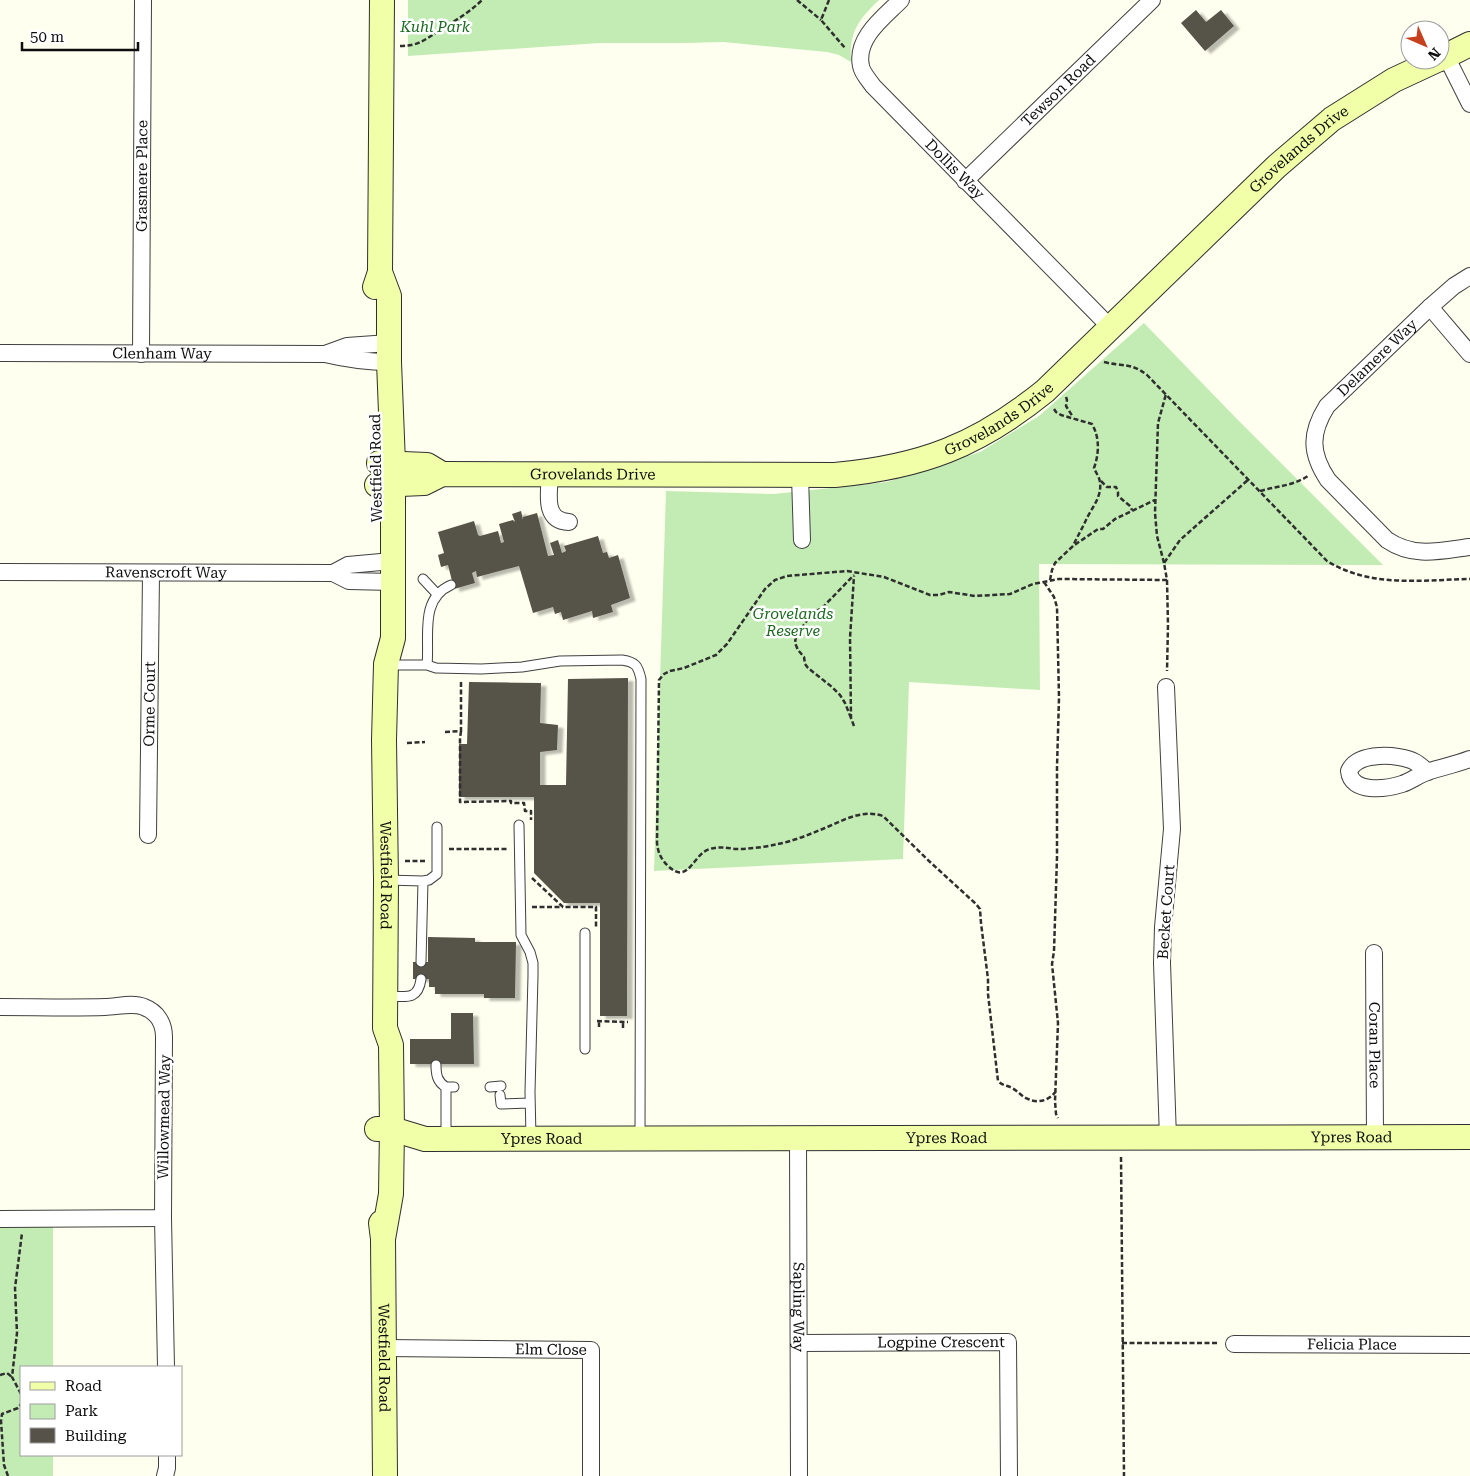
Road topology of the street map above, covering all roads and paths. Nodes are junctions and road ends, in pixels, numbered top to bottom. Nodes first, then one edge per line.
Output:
1 (143, 0) edge
2 (382, 0) edge
3 (482, 0) edge
4 (796, 0) edge
5 (829, 0) edge
6 (901, 0) edge
7 (1152, 0) edge
8 (821, 20) junction
9 (1470, 44) edge
10 (396, 46) dead end
11 (846, 49) dead end
12 (1450, 54) edge
13 (1415, 70) edge
14 (1449, 70) edge
15 (1470, 104) edge
16 (965, 181) junction
17 (1470, 276) edge
18 (1430, 307) junction
19 (1112, 328) junction
20 (0, 353) edge
21 (381, 353) junction
22 (141, 354) junction
23 (1470, 354) edge
24 (1104, 362) dead end
25 (1166, 394) junction
26 (1065, 396) dead end
27 (1054, 407) dead end
28 (1074, 418) junction
29 (1319, 464) junction
30 (385, 474) junction
31 (550, 475) junction
32 (800, 476) junction
33 (1249, 479) junction
34 (1100, 481) junction
35 (1260, 491) junction
36 (1155, 500) junction
37 (1132, 510) junction
38 (569, 522) dead end
39 (802, 540) dead end
40 (1073, 546) junction
41 (1469, 548) edge
42 (1164, 563) junction
43 (0, 572) edge
44 (385, 572) junction
45 (152, 574) junction
46 (855, 574) junction
47 (423, 579) dead end
48 (1470, 579) edge
49 (1167, 580) junction
50 (1050, 581) junction
51 (1044, 582) junction
52 (451, 585) dead end
53 (437, 594) junction
54 (386, 664) junction
55 (427, 665) junction
56 (461, 680) dead end
57 (1166, 687) joint
58 (851, 718) junction
59 (854, 726) dead end
60 (461, 731) junction
61 (445, 732) dead end
62 (425, 742) dead end
63 (407, 743) dead end
64 (1470, 759) edge
65 (1428, 772) dead end
66 (530, 821) dead end
67 (519, 825) dead end
68 (437, 827) dead end
69 (148, 835) dead end
70 (449, 849) dead end
71 (512, 850) dead end
72 (401, 860) dead end
73 (427, 861) dead end
74 (386, 880) junction
75 (423, 880) junction
76 (531, 886) dead end
77 (531, 901) dead end
78 (544, 907) junction
79 (563, 907) junction
80 (544, 911) dead end
81 (585, 933) dead end
82 (596, 936) dead end
83 (1374, 953) dead end
84 (421, 962) dead end
85 (422, 979) dead end
86 (386, 996) junction
87 (0, 1008) edge
88 (597, 1012) dead end
89 (599, 1022) junction
90 (623, 1022) junction
91 (631, 1022) dead end
92 (599, 1027) dead end
93 (623, 1028) dead end
94 (585, 1049) dead end
95 (436, 1066) dead end
96 (490, 1086) dead end
97 (1056, 1091) junction
98 (530, 1103) junction
99 (1060, 1123) dead end
100 (1375, 1137) junction
101 (1470, 1137) edge
102 (640, 1138) junction
103 (798, 1138) junction
104 (1168, 1138) junction
105 (435, 1139) junction
106 (531, 1139) junction
107 (385, 1140) junction
108 (1121, 1150) dead end
109 (163, 1218) junction
110 (0, 1219) edge
111 (23, 1227) dead end
112 (800, 1342) junction
113 (1122, 1343) junction
114 (1234, 1344) joint
115 (1470, 1345) edge
116 (385, 1348) junction
117 (166, 1366) edge
118 (0, 1375) edge
119 (12, 1378) junction
120 (20, 1392) edge
121 (20, 1405) edge
122 (1, 1413) edge
123 (167, 1456) edge
124 (8, 1476) edge
125 (165, 1476) edge
126 (385, 1476) edge
127 (591, 1476) edge
128 (799, 1476) edge
129 (1009, 1476) edge
130 (1124, 1476) edge

1 - 22 street, Grasmere Place
2 - 21 street, Westfield Road
3 - 10 path
4 - 8 path
5 - 8 path
6 - 16 street, Dollis Way
7 - 16 street, Tewson Road
8 - 11 path
9 - 12 street, Grovelands Drive
13 - 19 street, Grovelands Drive
14 - 15 street
16 - 19 street, Dollis Way
17 - 18 street, Delamere Way
18 - 23 street
18 - 29 street, Delamere Way
19 - 32 street, Grovelands Drive
20 - 22 street, Clenham Way
21 - 22 street, Clenham Way
21 - 30 street, Westfield Road
24 - 25 path
25 - 33 path
25 - 36 path
26 - 28 path
27 - 28 path
28 - 34 path
29 - 35 path
29 - 41 street
30 - 31 street, Grovelands Drive
30 - 44 street, Westfield Road
31 - 32 street, Grovelands Drive
31 - 38 street
32 - 39 street
33 - 35 path
33 - 42 path
34 - 37 path
34 - 40 path
35 - 48 path
36 - 37 path
36 - 42 path
37 - 40 path
40 - 50 path
42 - 49 path
43 - 45 street, Ravenscroft Way
44 - 45 street, Ravenscroft Way
44 - 54 street, Westfield Road
45 - 69 street, Orme Court
46 - 51 path
46 - 58 path
46 - 58 path
46 - 97 path
47 - 53 lane
49 - 50 path
49 - 57 path
50 - 51 path
51 - 97 path
52 - 53 lane
53 - 55 lane
54 - 55 lane
54 - 74 street, Westfield Road
55 - 102 lane
56 - 60 path
57 - 104 street, Becket Court
58 - 59 path
60 - 61 path
60 - 66 path
62 - 63 path
64 - 65 street
67 - 98 lane
68 - 75 lane
70 - 71 path
72 - 73 path
74 - 75 lane
74 - 86 street, Westfield Road
75 - 84 lane
76 - 79 path
77 - 78 path
78 - 79 path
78 - 80 path
79 - 82 path
81 - 94 lane
83 - 100 street, Coran Place
85 - 86 lane
86 - 107 street, Westfield Road
87 - 109 street, Willowmead Way
88 - 89 path
89 - 90 path
89 - 92 path
90 - 91 path
90 - 93 path
95 - 105 lane
96 - 98 lane
97 - 99 path
98 - 106 lane
100 - 101 street, Ypres Road
100 - 104 street, Ypres Road
102 - 103 street, Ypres Road
102 - 106 street, Ypres Road
103 - 104 street, Ypres Road
103 - 112 street, Sapling Way
105 - 106 street, Ypres Road
105 - 107 street, Ypres Road
107 - 116 street, Westfield Road
108 - 113 path
109 - 110 street
109 - 117 street, Willowmead Way
111 - 119 path
112 - 128 street, Sapling Way
112 - 129 street, Logpine Crescent
113 - 114 path
113 - 130 path
114 - 115 street, Felicia Place
116 - 126 street, Westfield Road
116 - 127 street, Elm Close
118 - 119 path
119 - 120 path
121 - 122 path
122 - 124 path
123 - 125 street

